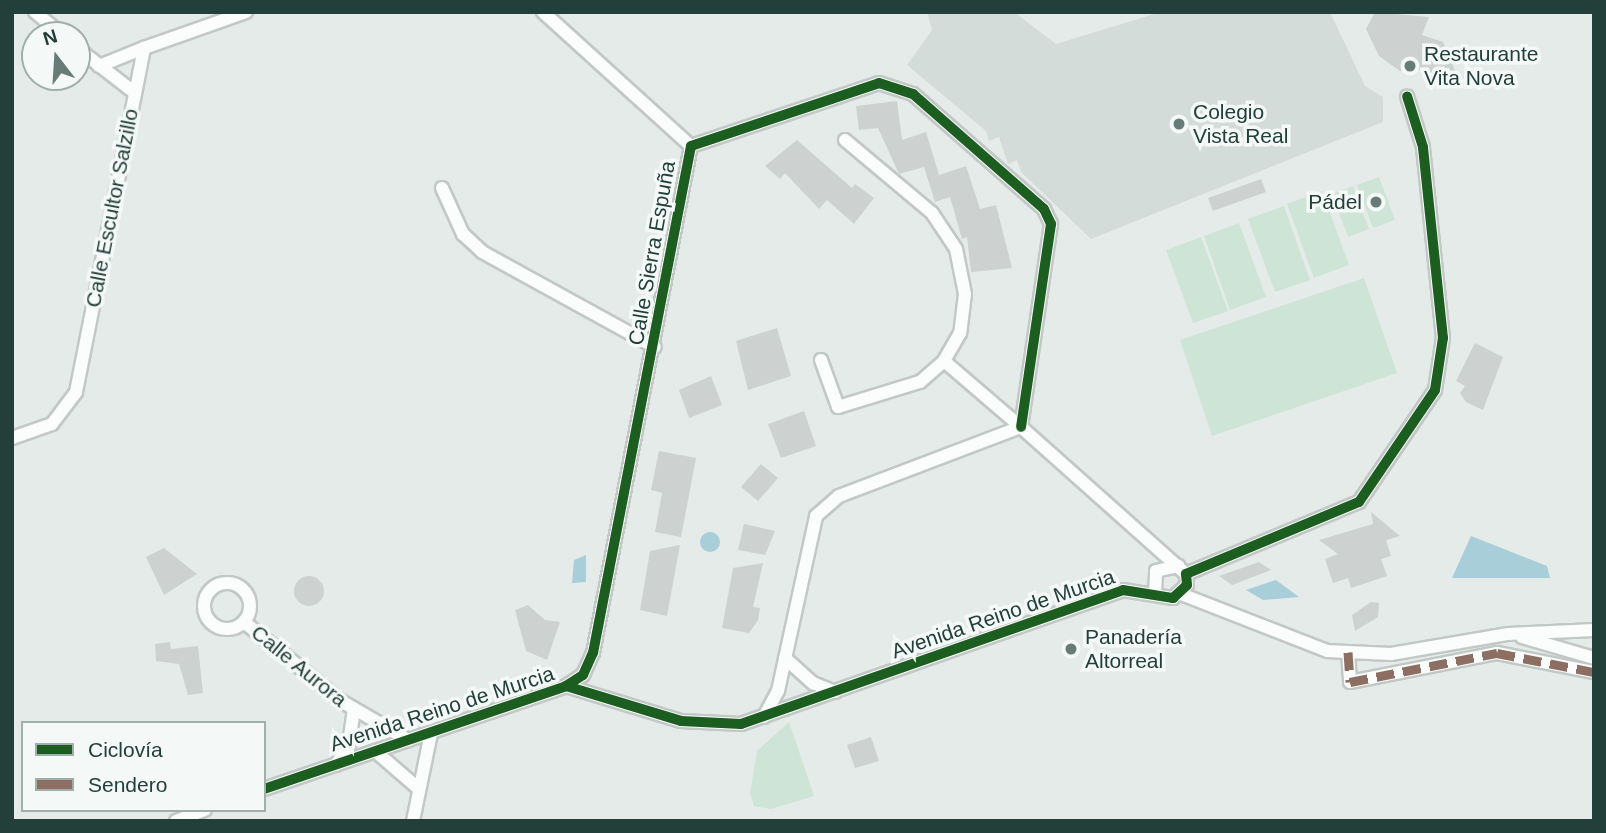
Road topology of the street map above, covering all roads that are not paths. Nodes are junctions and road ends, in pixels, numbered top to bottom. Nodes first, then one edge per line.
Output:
1 (246, 12) edge
2 (543, 12) edge
3 (144, 48) junction
4 (91, 59) edge
5 (99, 66) junction
6 (135, 93) junction
7 (1407, 96) dead end
8 (845, 140) dead end
9 (691, 146) junction
10 (442, 188) dead end
11 (655, 347) junction
12 (821, 360) dead end
13 (944, 361) junction
14 (1021, 427) junction
15 (12, 438) edge
16 (1182, 570) junction
17 (1152, 578) junction
18 (1123, 590) junction
19 (1155, 593) junction
20 (1181, 594) junction
21 (244, 622) dead end
22 (1594, 630) edge
23 (1508, 634) junction
24 (1349, 652) junction
25 (785, 658) junction
26 (1594, 658) edge
27 (1594, 672) edge
28 (566, 686) junction
29 (835, 692) junction
30 (354, 710) junction
31 (764, 717) junction
32 (431, 733) junction
33 (408, 740) junction
34 (375, 751) junction
35 (335, 765) junction
36 (266, 788) edge
37 (419, 789) junction
38 (200, 812) edge
39 (176, 821) edge
40 (414, 821) edge

1 - 3 street
2 - 9 street
3 - 5 street
3 - 6 street, Calle Escultor Salzillo
4 - 5 street
5 - 6 street
6 - 15 street, Calle Escultor Salzillo
7 - 16 street, Avenida Reino de Murcia
8 - 13 street
9 - 11 street, Calle Sierra Espuña
9 - 14 street, Calle Sierra Espuña
10 - 11 street
11 - 28 street, Calle Sierra Espuña
12 - 13 street
13 - 14 street
14 - 16 street
14 - 25 street
16 - 17 street, Avenida Reino de Murcia
16 - 20 street
17 - 18 street, Avenida Reino de Murcia
17 - 19 street
18 - 19 street, Avenida Reino de Murcia
18 - 29 street, Avenida Reino de Murcia
19 - 20 street, Avenida Reino de Murcia
20 - 24 street, Avenida Reino de Murcia
21 - 30 street, Calle Aurora
22 - 23 street, Avenida Reino de Murcia
23 - 24 street, Avenida Reino de Murcia
23 - 26 street
24 - 27 street
25 - 29 street
25 - 31 street
28 - 31 street, Avenida Reino de Murcia
28 - 32 street, Avenida Reino de Murcia
29 - 31 street, Avenida Reino de Murcia
30 - 33 street, Calle Aurora
30 - 35 street, Calle Aurora
32 - 33 street, Avenida Reino de Murcia
32 - 37 street
33 - 34 street, Avenida Reino de Murcia
34 - 35 street, Avenida Reino de Murcia
34 - 37 street
35 - 36 street, Avenida Reino de Murcia
37 - 40 street
38 - 39 street

